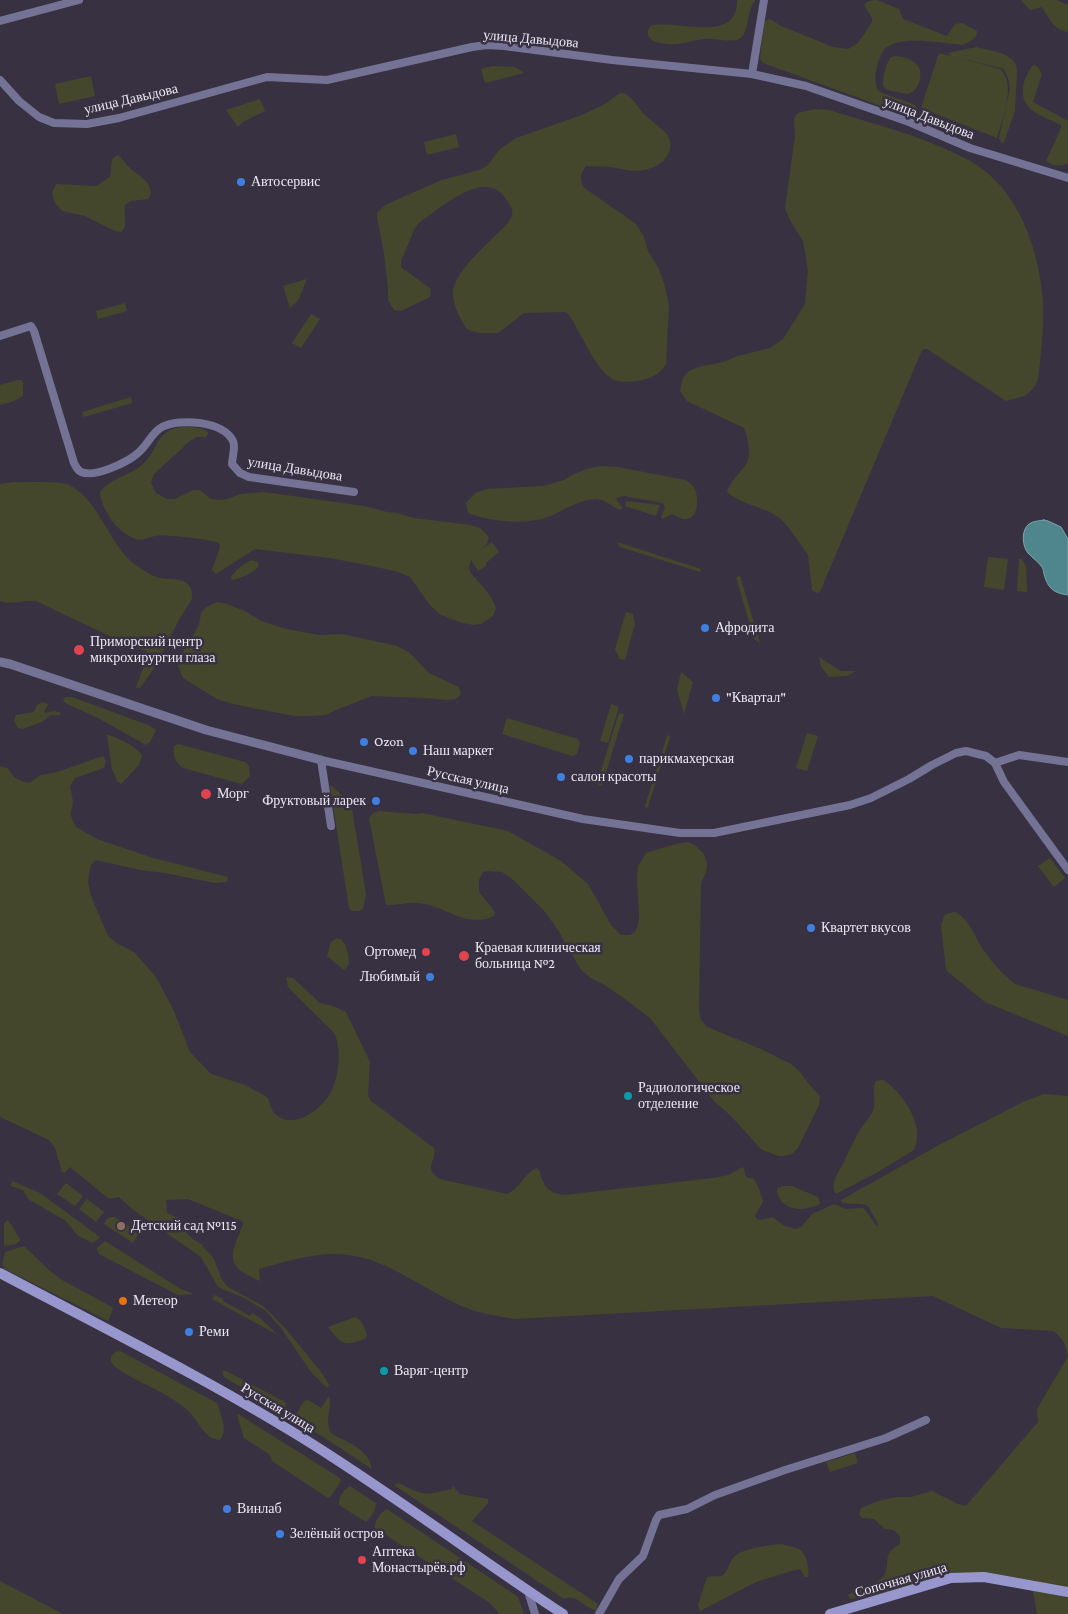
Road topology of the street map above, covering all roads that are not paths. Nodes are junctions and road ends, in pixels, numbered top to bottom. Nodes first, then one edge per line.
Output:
1 (79, 0) edge
2 (764, 0) edge
3 (0, 21) edge
4 (752, 74) junction
5 (0, 80) edge
6 (1068, 178) edge
7 (0, 336) edge
8 (354, 492) dead end
9 (0, 662) edge
10 (321, 760) junction
11 (1068, 762) edge
12 (994, 763) junction
13 (331, 826) dead end
14 (1068, 870) edge
15 (0, 1273) edge
16 (926, 1420) dead end
17 (528, 1591) junction
18 (1068, 1592) edge
19 (535, 1614) edge
20 (563, 1614) edge
21 (599, 1614) edge
22 (830, 1614) edge

1 - 3 street
2 - 4 street
4 - 5 street, улица Давыдова
4 - 6 street, улица Давыдова
7 - 8 street, улица Давыдова
9 - 10 street, Русская улица
10 - 12 street, Русская улица
10 - 13 street
11 - 12 street
12 - 14 street
15 - 17 main road, Русская улица
16 - 21 street
17 - 19 street
17 - 20 main road, Русская улица
18 - 22 main road, Сопочная улица

